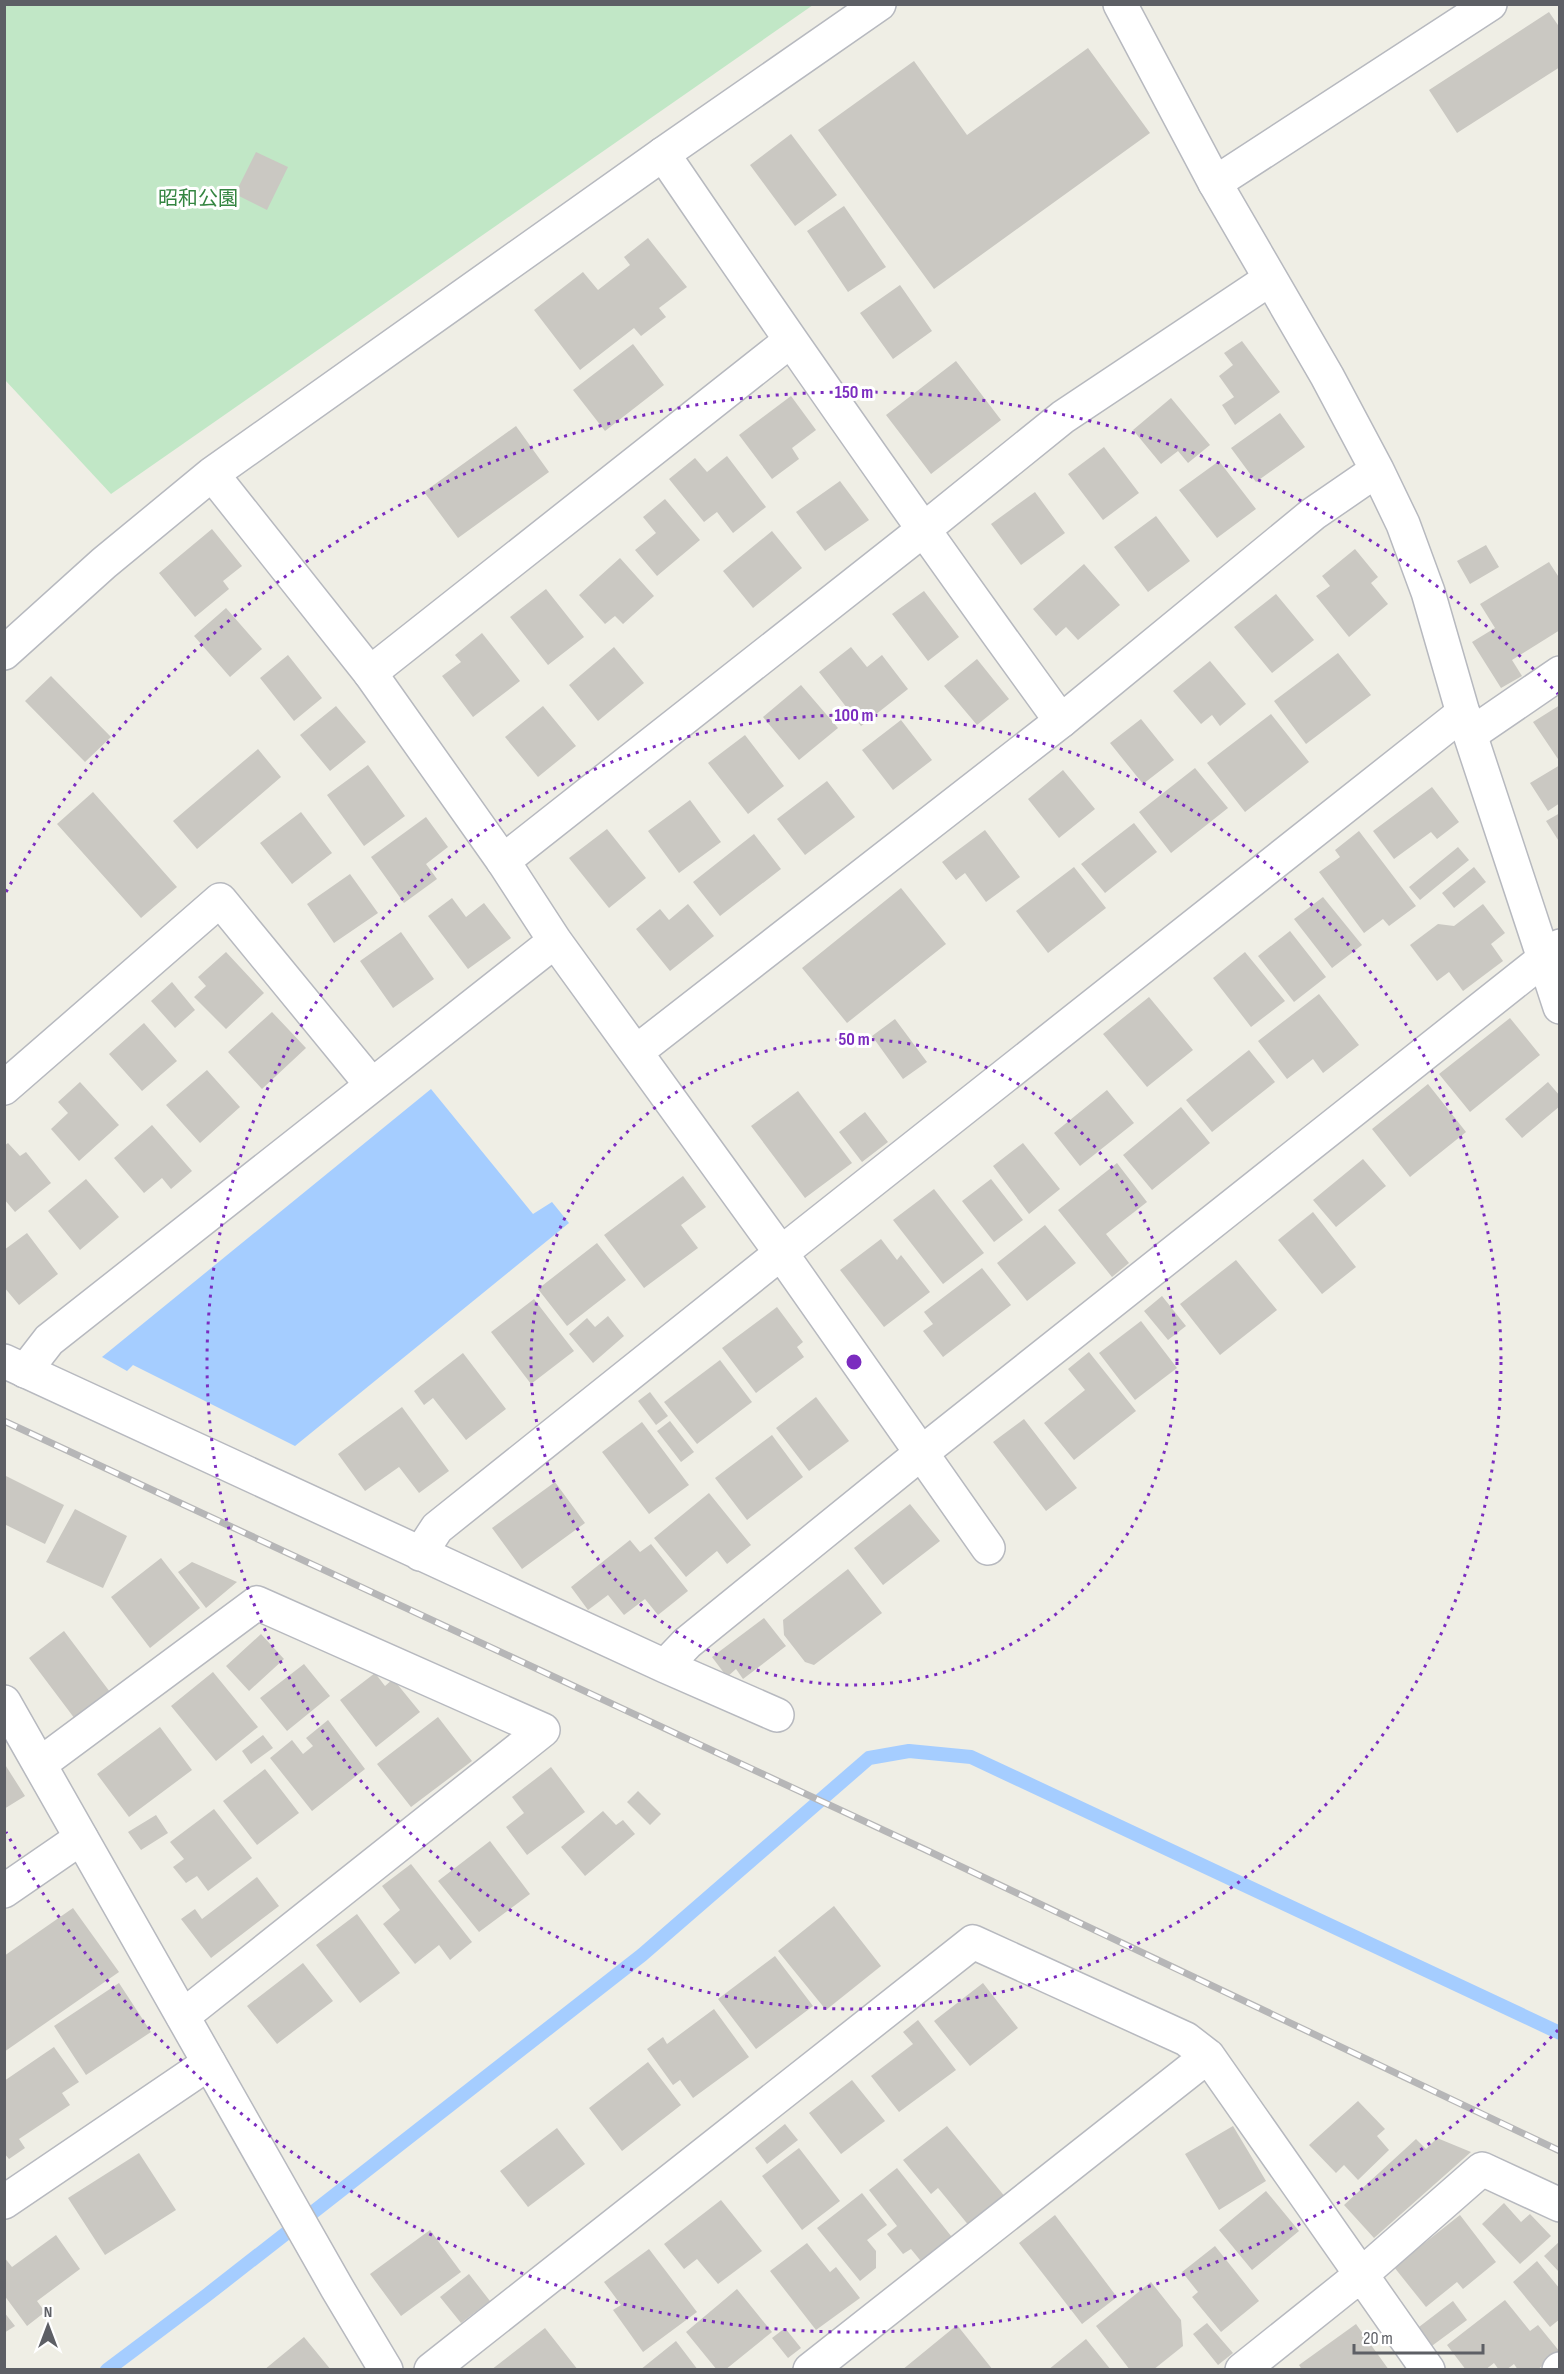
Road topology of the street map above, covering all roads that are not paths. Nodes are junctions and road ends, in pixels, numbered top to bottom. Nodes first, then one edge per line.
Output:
1 (879, 4) edge
2 (1120, 4) edge
3 (1490, 4) edge
4 (663, 154) junction
5 (1215, 183) junction
6 (1270, 279) junction
7 (790, 341) junction
8 (1377, 470) junction
9 (212, 474) junction
10 (923, 530) junction
11 (4, 653) edge
12 (370, 673) junction
13 (1560, 673) edge
14 (1061, 721) junction
15 (1467, 723) junction
16 (503, 861) junction
17 (555, 941) junction
18 (1552, 953) edge
19 (1560, 1007) edge
20 (636, 1052) junction
21 (371, 1084) junction
22 (4, 1088) edge
23 (781, 1252) junction
24 (15, 1366) edge
25 (920, 1454) junction
26 (988, 1548) dead end
27 (420, 1554) junction
28 (665, 1666) junction
29 (4, 1702) edge
30 (777, 1715) dead end
31 (40, 1764) junction
32 (81, 1838) junction
33 (4, 1891) edge
34 (183, 2016) junction
35 (1208, 2056) junction
36 (209, 2063) junction
37 (4, 2202) edge
38 (1560, 2205) edge
39 (1362, 2274) junction
40 (386, 2370) edge
41 (431, 2370) edge
42 (810, 2370) edge
43 (1242, 2370) edge
44 (1428, 2370) edge

1 - 4 street
2 - 5 street
3 - 5 street
4 - 7 street
4 - 9 street
5 - 6 street
6 - 8 street
6 - 10 street
7 - 10 street
7 - 12 street
8 - 14 street
8 - 15 street
9 - 11 street
9 - 12 street
10 - 14 street
10 - 16 street
12 - 16 street
13 - 15 street
14 - 20 street
15 - 18 street
15 - 23 street
16 - 17 street
17 - 20 street
17 - 21 street
18 - 19 street
18 - 25 street
20 - 23 street
21 - 22 street
21 - 24 street
23 - 25 street
23 - 27 street
24 - 27 street
25 - 26 street
25 - 28 street
27 - 28 street
28 - 30 street
29 - 31 street
31 - 32 street
31 - 34 street
32 - 33 street
32 - 34 street
34 - 36 street
35 - 39 street
35 - 41 street
35 - 42 street
36 - 37 street
36 - 40 street
38 - 39 street
39 - 43 street
39 - 44 street

